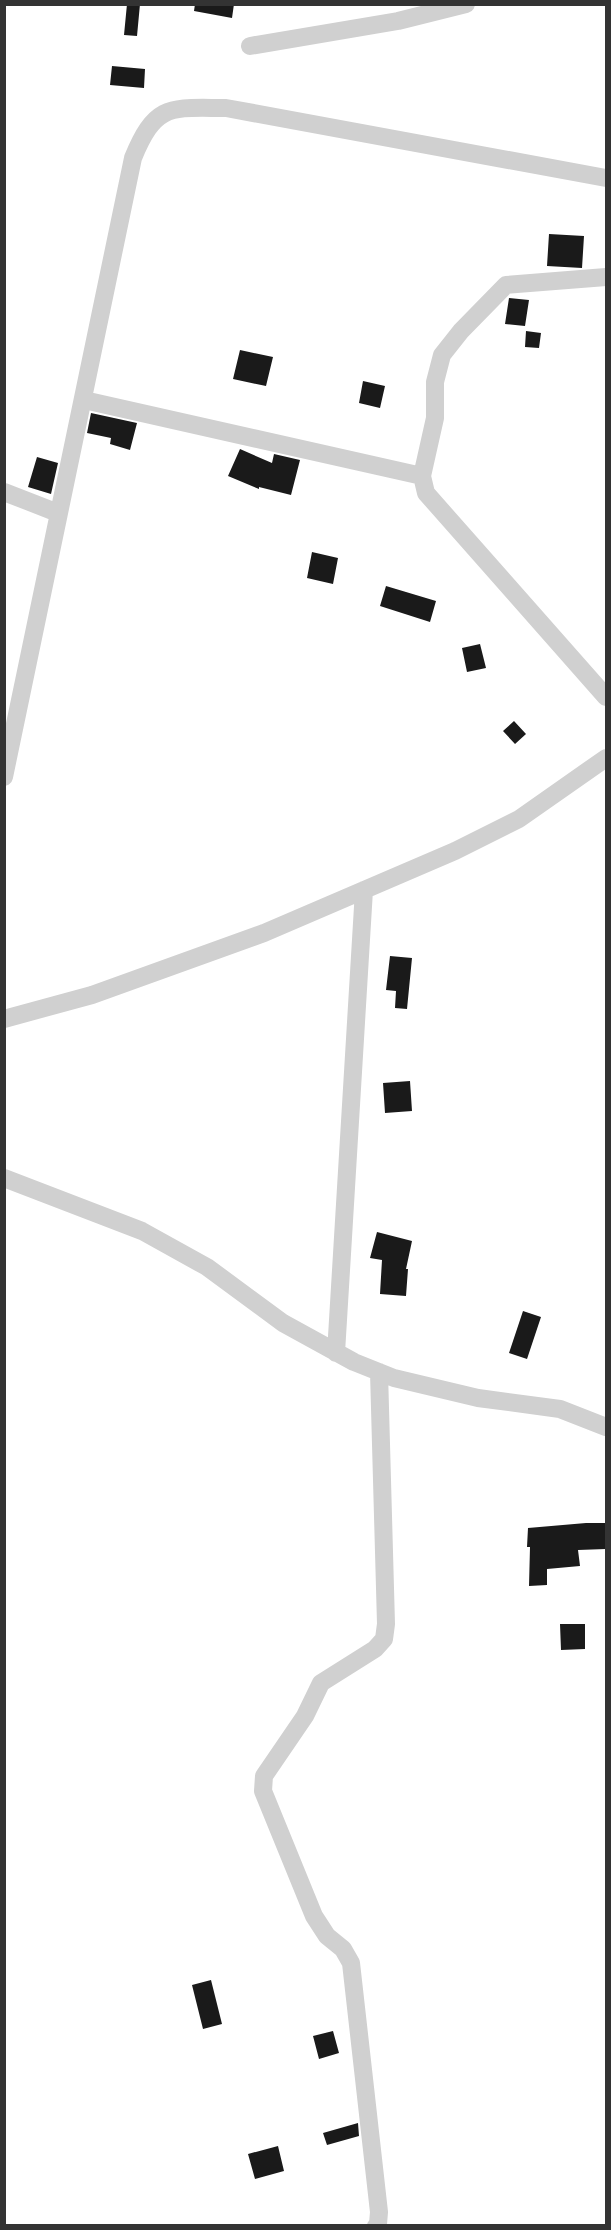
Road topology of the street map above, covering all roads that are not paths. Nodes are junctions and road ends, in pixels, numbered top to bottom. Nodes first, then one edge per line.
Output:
1 (466, 4) edge
2 (396, 13) edge
3 (250, 46) dead end
4 (606, 178) edge
5 (606, 277) edge
6 (84, 400) junction
7 (422, 476) junction
8 (4, 492) edge
9 (58, 513) junction
10 (606, 697) edge
11 (606, 758) edge
12 (4, 777) edge
13 (364, 890) junction
14 (4, 1009) edge
15 (13, 1017) edge
16 (4, 1178) edge
17 (336, 1353) junction
18 (380, 1372) junction
19 (606, 1427) edge
20 (376, 2226) edge

1 - 2 street
2 - 3 street
4 - 6 street
5 - 7 street
6 - 7 street
6 - 9 street
7 - 10 street
8 - 9 street
9 - 12 street
11 - 13 street
13 - 15 street
13 - 17 street
14 - 15 street
16 - 17 street
17 - 18 street
18 - 19 street
18 - 20 street

